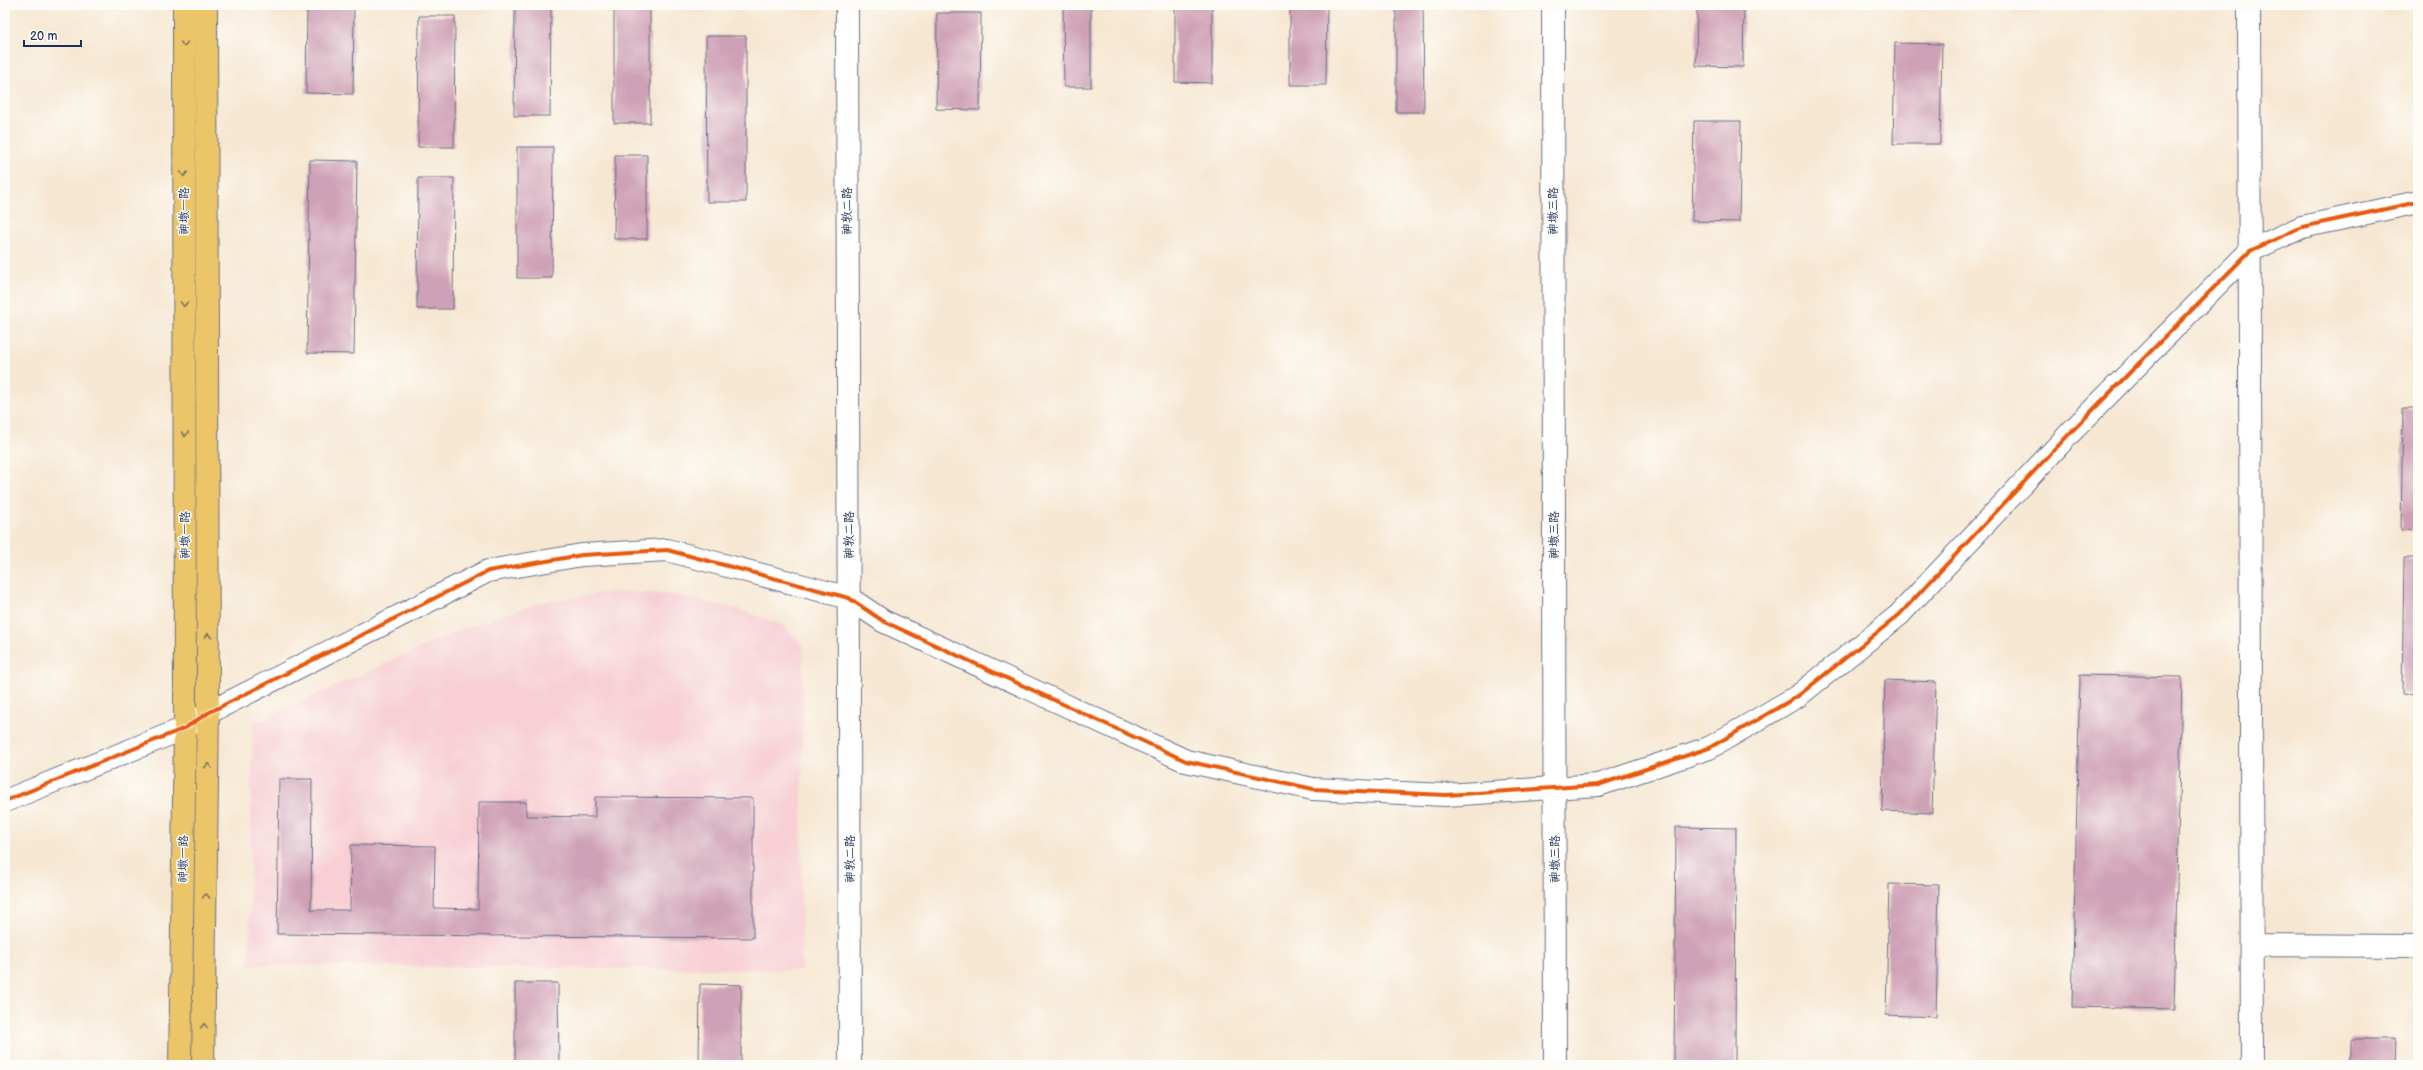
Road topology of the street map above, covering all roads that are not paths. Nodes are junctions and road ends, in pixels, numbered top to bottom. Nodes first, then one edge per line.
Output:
1 (184, 5) edge
2 (206, 5) edge
3 (847, 5) edge
4 (1553, 5) edge
5 (2249, 5) edge
6 (2418, 202) edge
7 (2250, 251) junction
8 (849, 598) junction
9 (208, 713) junction
10 (185, 728) junction
11 (1554, 788) junction
12 (5, 801) edge
13 (2252, 945) junction
14 (2418, 946) edge
15 (180, 1065) edge
16 (203, 1065) edge
17 (850, 1065) edge
18 (1555, 1065) edge
19 (2252, 1065) edge

1 -> 10 main road, 神墩一路
9 -> 2 main road, 神墩一路
3 - 8 street, 神敦二路
4 - 11 street, 神墩三路
5 - 7 street
6 - 7 street
7 - 11 street
7 - 13 street
8 - 9 street
8 - 11 street
8 - 17 street, 神敦二路
9 - 10 street
16 -> 9 main road, 神墩一路
10 - 12 street
10 - 15 main road, 神墩一路
11 - 18 street, 神墩三路
13 - 14 street
13 - 19 street

